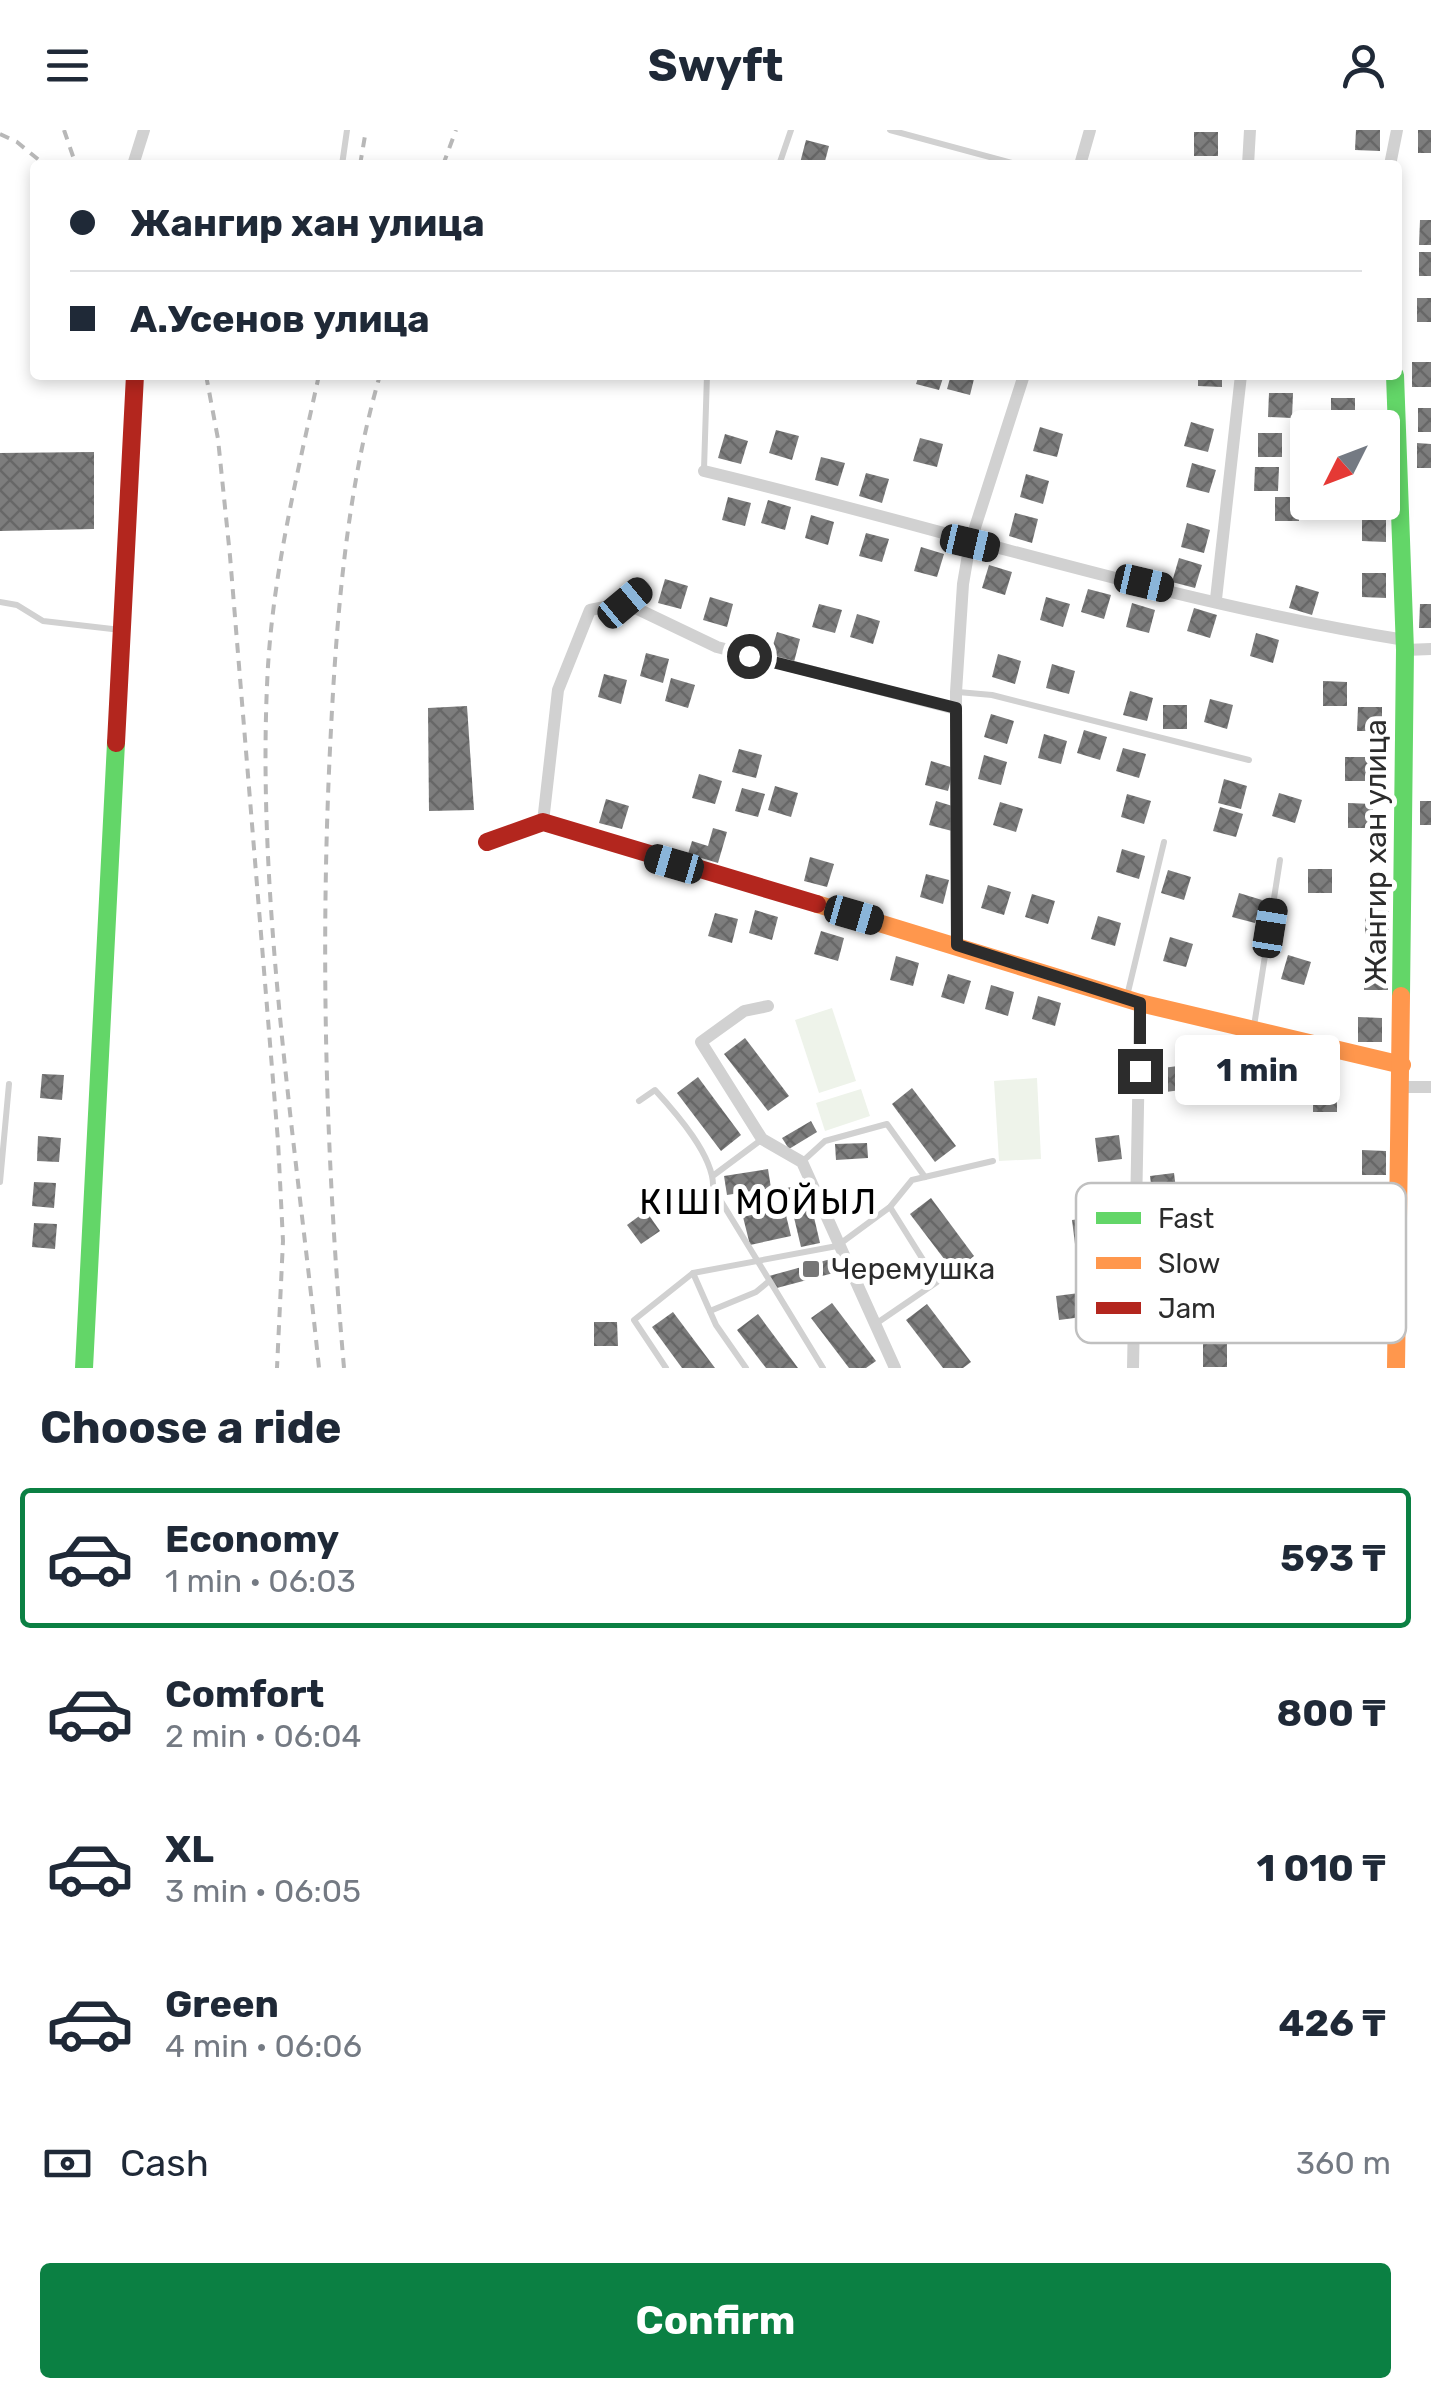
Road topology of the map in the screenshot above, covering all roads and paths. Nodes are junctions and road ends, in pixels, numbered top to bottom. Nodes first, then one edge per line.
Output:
1 (144, 130) edge
2 (348, 130) edge
3 (791, 130) edge
4 (890, 130) edge
5 (1090, 130) edge
6 (1250, 130) edge
7 (1396, 130) edge
8 (135, 160) edge
9 (343, 160) edge
10 (781, 160) edge
11 (1001, 160) edge
12 (1081, 160) edge
13 (1248, 160) edge
14 (1391, 160) edge
15 (135, 380) edge
16 (707, 380) edge
17 (1022, 380) edge
18 (1241, 380) edge
19 (1395, 380) edge
20 (704, 471) joint
21 (970, 543) junction
22 (644, 587) dead end
23 (1216, 599) junction
24 (0, 602) edge
25 (625, 603) junction
26 (122, 630) junction
27 (1405, 645) junction
28 (1431, 649) edge
29 (956, 692) junction
30 (956, 708) junction
31 (1249, 760) dead end
32 (544, 822) junction
33 (487, 842) dead end
34 (1164, 842) dead end
35 (1280, 860) dead end
36 (957, 945) junction
37 (1133, 1000) junction
38 (768, 1006) dead end
39 (1254, 1029) junction
40 (1402, 1065) junction
41 (9, 1084) dead end
42 (1402, 1087) junction
43 (1431, 1088) edge
44 (639, 1101) dead end
45 (762, 1139) junction
46 (993, 1160) dead end
47 (802, 1162) junction
48 (714, 1175) junction
49 (925, 1177) junction
50 (0, 1182) edge
51 (1133, 1183) edge
52 (1400, 1183) edge
53 (890, 1208) junction
54 (837, 1246) junction
55 (756, 1264) junction
56 (693, 1273) junction
57 (768, 1282) junction
58 (710, 1311) junction
59 (876, 1324) junction
60 (1397, 1343) edge
61 (84, 1368) edge
62 (666, 1368) edge
63 (746, 1368) edge
64 (824, 1368) edge
65 (894, 1368) edge
66 (1396, 1368) edge

1 - 8 street
2 - 9 lane
3 - 10 lane
4 - 11 lane
5 - 12 street
6 - 13 street
7 - 14 street
15 - 26 street
16 - 20 lane
17 - 21 street
18 - 23 street
19 - 27 street, Жангир хан улица
20 - 21 street
21 - 23 street
21 - 29 street
22 - 25 street
23 - 27 street
24 - 26 lane
25 - 30 street
25 - 32 street
26 - 61 street
27 - 28 street
27 - 40 street, Жангир хан улица
29 - 30 street
29 - 31 lane
30 - 36 street
32 - 33 street
32 - 36 street
34 - 37 lane
35 - 39 lane
36 - 37 street
37 - 39 street
37 - 51 street
38 - 45 street
39 - 40 street
40 - 42 street, Жангир хан улица
41 - 50 lane
42 - 43 street
42 - 52 street, Жангир хан улица
44 - 48 lane
45 - 47 street
45 - 48 lane
46 - 49 lane
47 - 49 lane
47 - 54 street
48 - 55 lane
49 - 53 lane
53 - 54 lane
53 - 59 lane
54 - 55 lane
54 - 59 street
55 - 56 lane
55 - 57 lane
56 - 58 lane
56 - 62 lane
57 - 58 lane
57 - 64 lane
58 - 63 lane
59 - 65 street
60 - 66 street, Жангир хан улица

